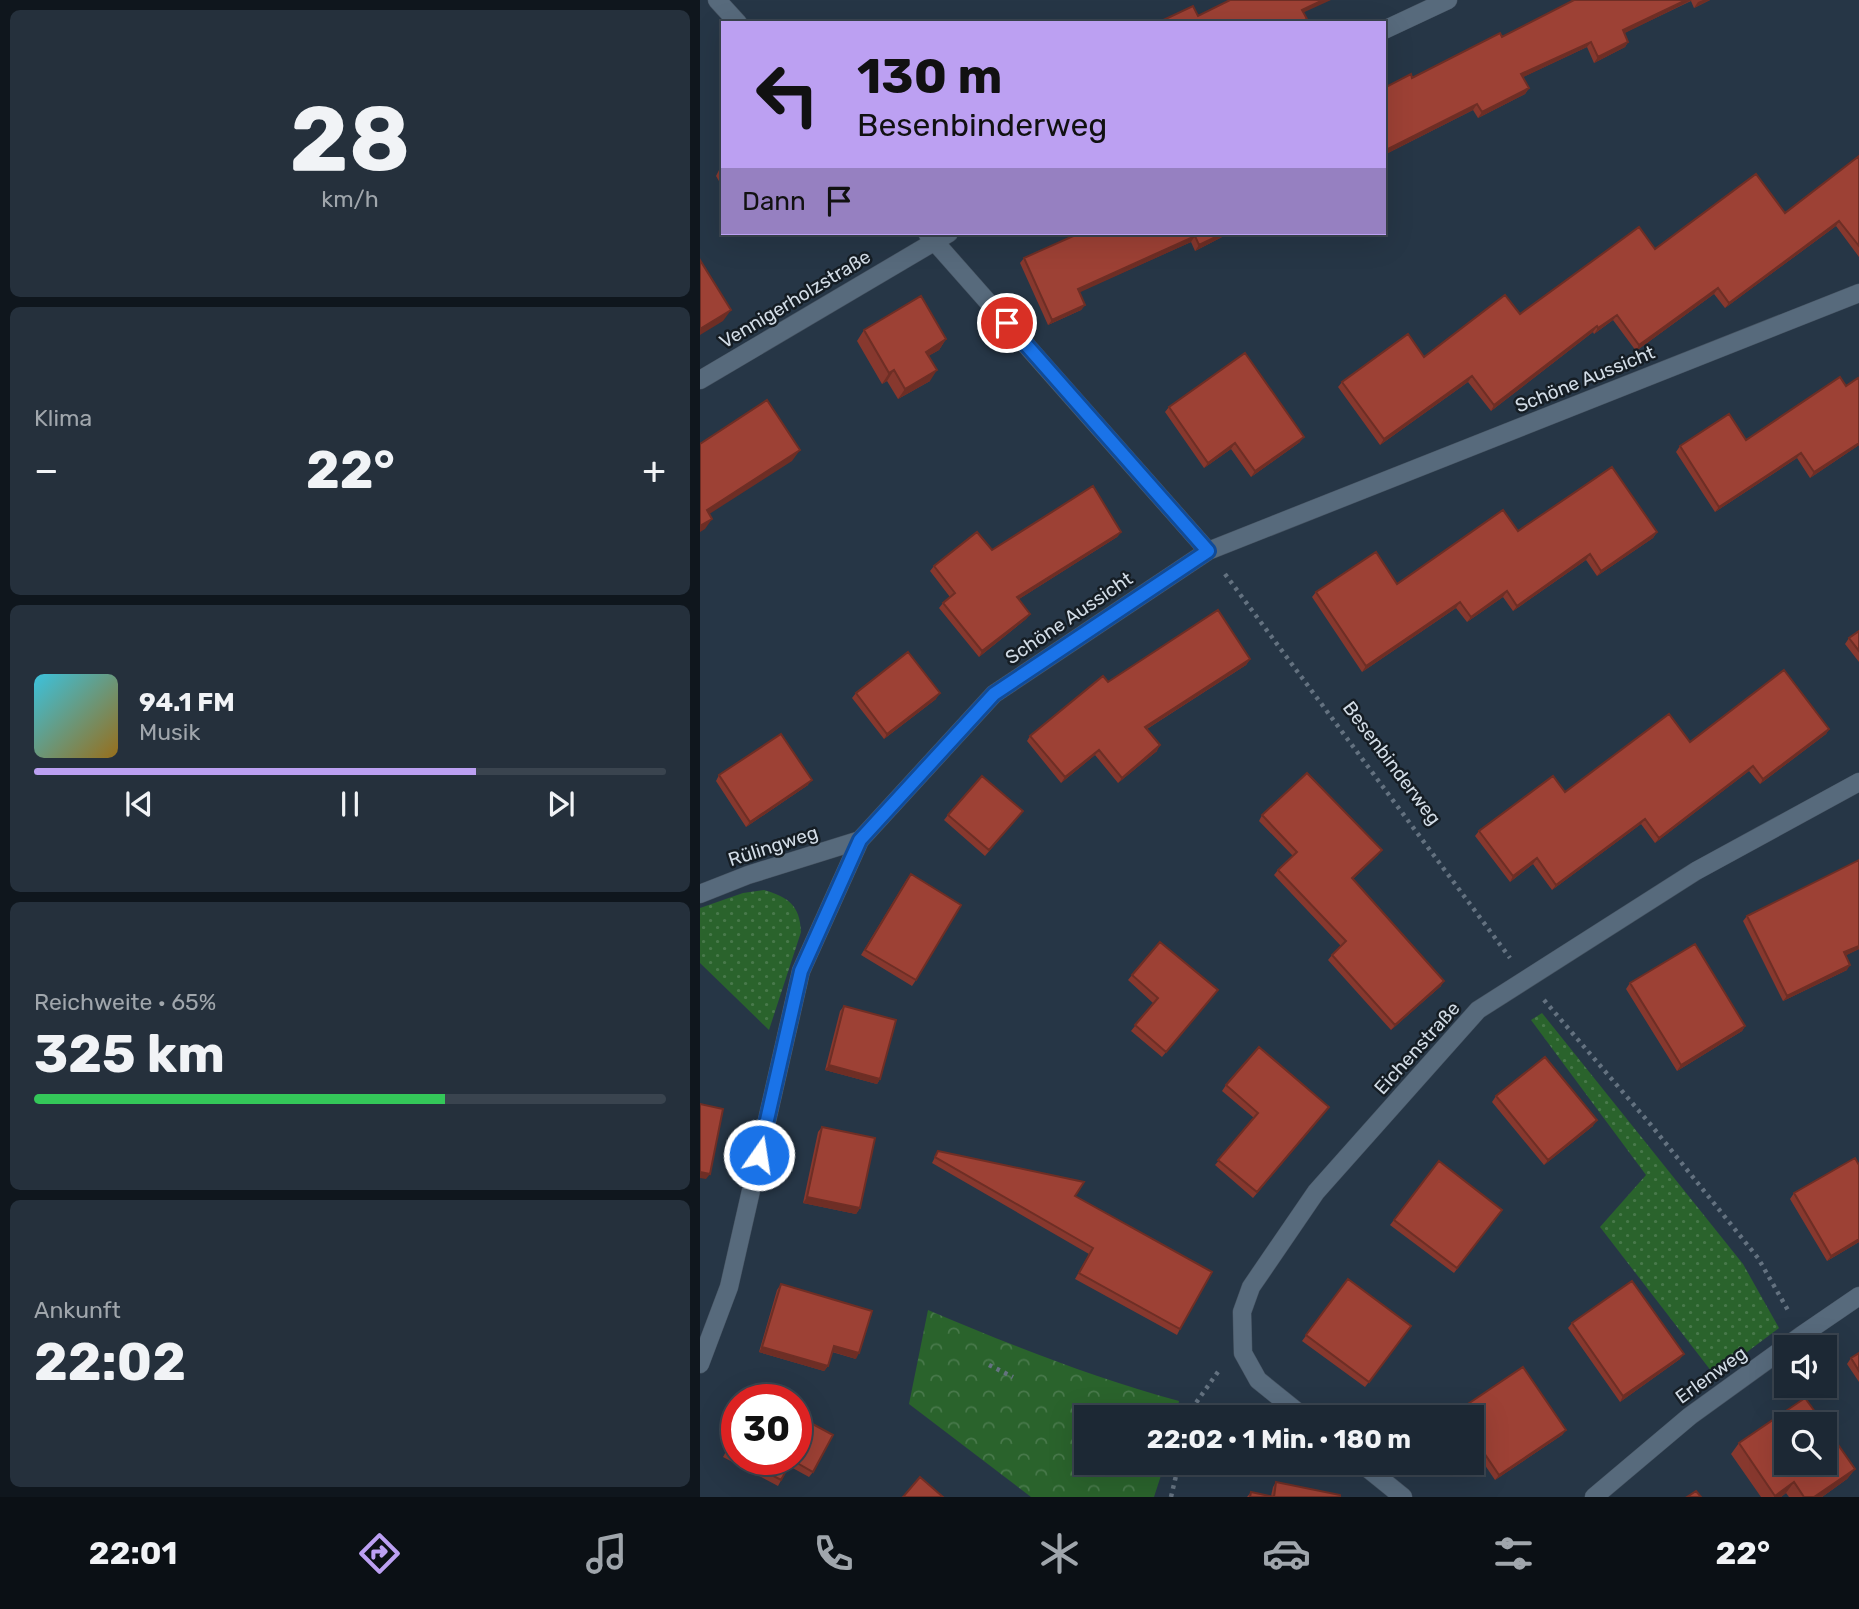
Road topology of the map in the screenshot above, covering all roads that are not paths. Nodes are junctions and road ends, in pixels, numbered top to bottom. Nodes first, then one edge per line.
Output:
1 (718, 0) edge
2 (1448, 0) edge
3 (736, 21) edge
4 (1386, 29) edge
5 (937, 235) edge
6 (1859, 293) edge
7 (700, 380) edge
8 (1208, 551) junction
9 (1859, 782) edge
10 (860, 840) junction
11 (700, 894) edge
12 (1859, 1296) edge
13 (700, 1364) edge
14 (1289, 1405) edge
15 (1376, 1475) edge
16 (1403, 1497) edge
17 (1594, 1497) edge

1 - 3 street
2 - 4 street
5 - 7 street, Vennigerholzstraße
5 - 8 street
6 - 8 street, Schöne Aussicht
8 - 10 street, Schöne Aussicht
9 - 14 street, Eichenstraße
10 - 11 street, Rülingweg
10 - 13 street, Schöne Aussicht
12 - 17 street, Erlenweg
15 - 16 street

